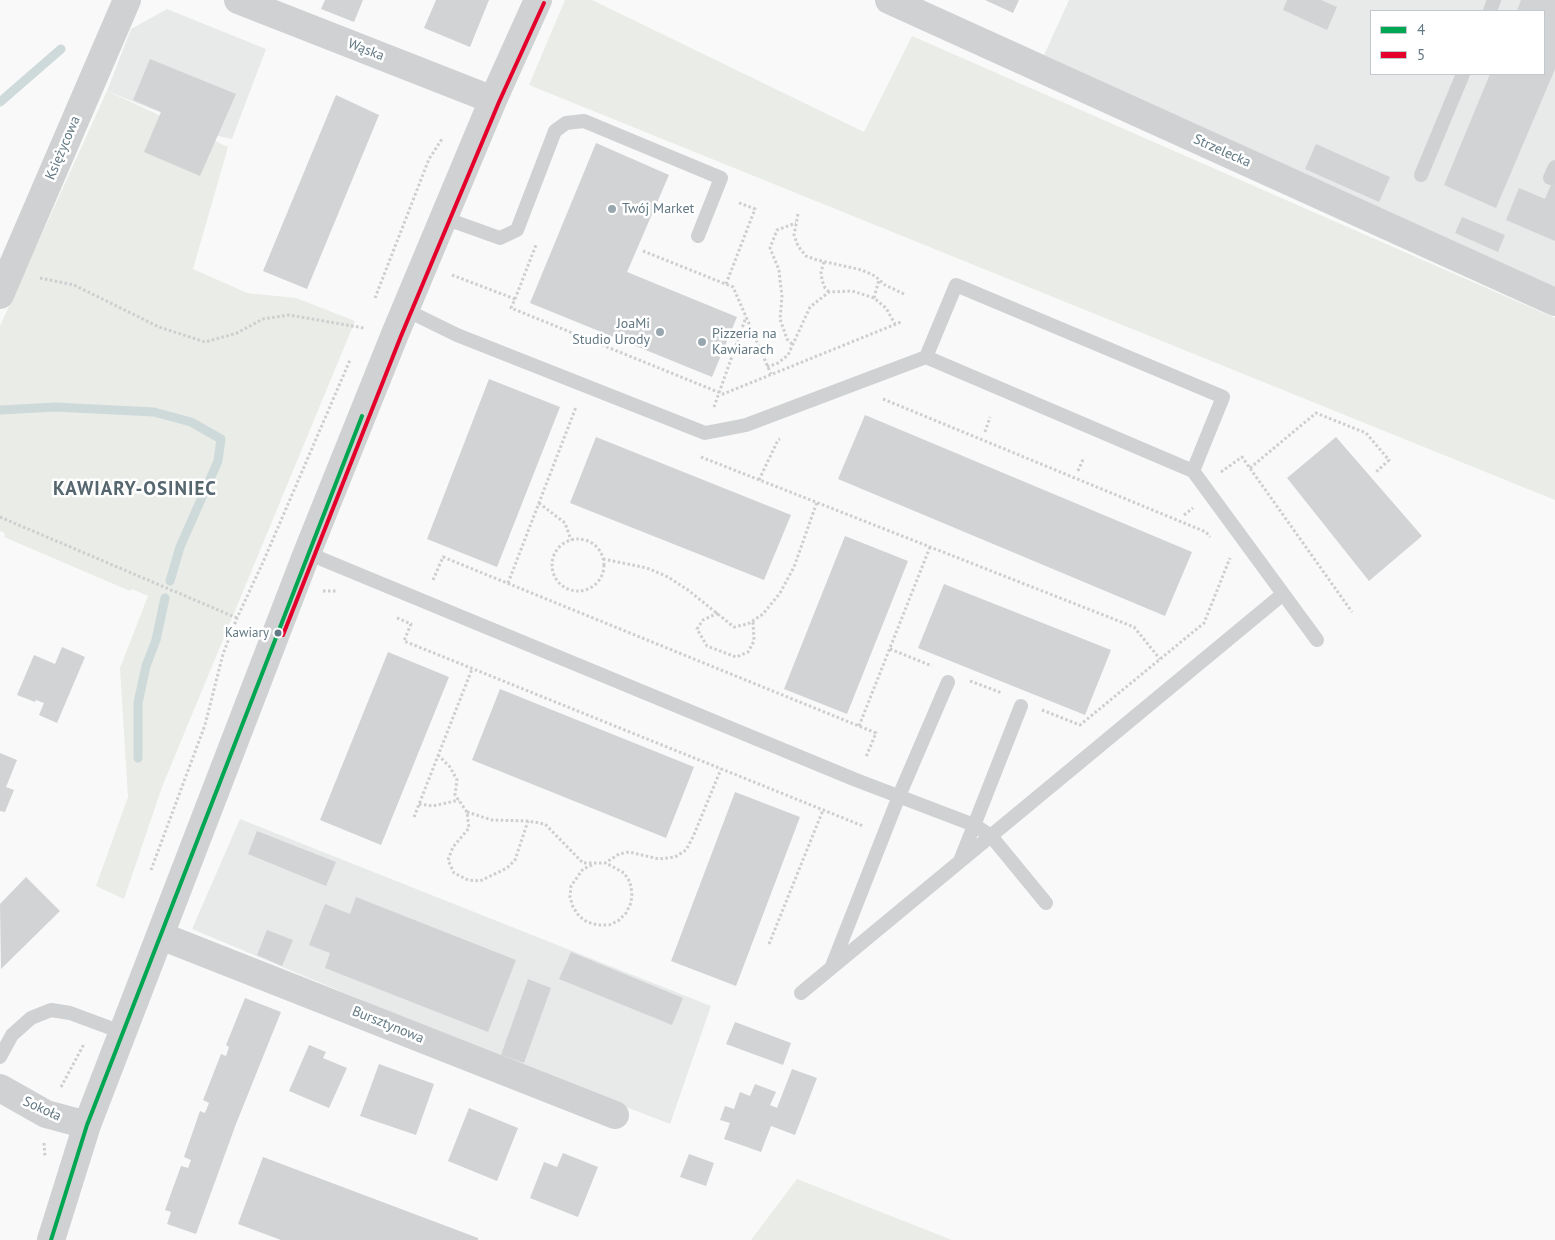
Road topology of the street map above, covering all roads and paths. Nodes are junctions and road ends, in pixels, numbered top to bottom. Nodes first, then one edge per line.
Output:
1 (127, 0) edge
2 (238, 0) edge
3 (538, 0) edge
4 (889, 0) edge
5 (1463, 75) edge
6 (493, 100) junction
7 (1421, 175) dead end
8 (734, 200) dead end
9 (798, 214) dead end
10 (444, 218) junction
11 (796, 223) junction
12 (698, 236) dead end
13 (539, 237) dead end
14 (643, 251) dead end
15 (824, 262) junction
16 (447, 273) dead end
17 (879, 280) junction
18 (5, 283) edge
19 (726, 284) junction
20 (829, 292) junction
21 (904, 294) dead end
22 (874, 298) junction
23 (515, 299) junction
24 (1555, 302) edge
25 (406, 310) junction
26 (746, 317) junction
27 (901, 322) dead end
28 (895, 324) junction
29 (364, 328) dead end
30 (792, 344) junction
31 (926, 357) junction
32 (767, 367) junction
33 (771, 374) junction
34 (719, 392) junction
35 (877, 397) dead end
36 (576, 407) dead end
37 (712, 410) dead end
38 (990, 418) dead end
39 (985, 432) dead end
40 (778, 440) dead end
41 (696, 455) dead end
42 (1084, 458) dead end
43 (1250, 468) junction
44 (1078, 471) dead end
45 (1193, 471) junction
46 (1376, 472) dead end
47 (1218, 474) dead end
48 (759, 480) junction
49 (817, 502) junction
50 (539, 503) junction
51 (286, 510) dead end
52 (0, 517) edge
53 (1212, 539) dead end
54 (571, 540) junction
55 (930, 547) junction
56 (1224, 552) dead end
57 (307, 554) junction
58 (603, 559) junction
59 (424, 577) dead end
60 (508, 583) junction
61 (340, 592) dead end
62 (319, 593) dead end
63 (1283, 594) junction
64 (1352, 612) dead end
65 (718, 613) junction
66 (393, 616) dead end
67 (237, 618) junction
68 (753, 621) junction
69 (1317, 640) dead end
70 (890, 649) junction
71 (1160, 659) junction
72 (933, 666) dead end
73 (472, 669) junction
74 (969, 680) dead end
75 (948, 682) dead end
76 (1005, 694) dead end
77 (1021, 706) dead end
78 (1041, 709) dead end
79 (859, 726) junction
80 (438, 755) junction
81 (866, 757) dead end
82 (721, 769) junction
83 (899, 796) junction
84 (460, 800) junction
85 (419, 804) junction
86 (823, 810) junction
87 (467, 812) junction
88 (414, 817) dead end
89 (528, 821) junction
90 (974, 825) junction
91 (865, 827) dead end
92 (991, 836) junction
93 (605, 863) junction
94 (593, 864) junction
95 (958, 865) junction
96 (150, 870) dead end
97 (1046, 903) dead end
98 (161, 936) junction
99 (769, 944) dead end
100 (831, 969) junction
101 (801, 993) dead end
102 (96, 1022) junction
103 (124, 1033) junction
104 (0, 1057) edge
105 (0, 1088) edge
106 (46, 1114) junction
107 (615, 1115) dead end
108 (87, 1126) junction
109 (51, 1240) edge

1 - 18 street, Księżycowa
2 - 6 street, Wąska
3 - 6 street
4 - 24 street, Strzelecka
5 - 7 lane
6 - 10 street
8 - 19 path
9 - 11 path
10 - 12 lane
10 - 25 street
11 - 15 path
11 - 30 path
13 - 23 path
14 - 19 path
15 - 17 path
15 - 20 path
16 - 23 path
17 - 21 path
17 - 22 path
18 - 29 path
19 - 26 path
20 - 22 path
20 - 30 path
22 - 28 path
23 - 34 path
25 - 31 lane
25 - 57 street
26 - 32 path
26 - 34 path
27 - 28 path
28 - 33 path
30 - 32 path
31 - 45 lane
31 - 45 lane
32 - 33 path
33 - 34 path
34 - 37 path
35 - 53 path
36 - 50 path
38 - 39 path
40 - 48 path
41 - 48 path
42 - 44 path
43 - 46 path
43 - 47 path
43 - 64 path
45 - 63 lane
48 - 49 path
49 - 55 path
49 - 68 path
50 - 54 path
50 - 60 path
51 - 67 path
52 - 67 path
54 - 58 path
54 - 58 path
55 - 70 path
55 - 71 path
56 - 71 path
57 - 83 lane
57 - 98 street
58 - 65 path
59 - 60 path
60 - 79 path
61 - 62 path
63 - 69 lane
63 - 92 lane
65 - 68 path
65 - 68 path
66 - 73 path
67 - 96 path
70 - 72 path
70 - 79 path
71 - 78 path
73 - 80 path
73 - 82 path
74 - 76 path
75 - 83 lane
77 - 90 lane
79 - 81 path
80 - 84 path
80 - 85 path
82 - 86 path
82 - 93 path
83 - 90 lane
83 - 100 lane
84 - 85 path
84 - 87 path
85 - 88 path
86 - 91 path
86 - 99 path
87 - 89 path
87 - 89 path
89 - 94 path
90 - 92 lane
90 - 95 lane
92 - 95 lane
92 - 97 lane
93 - 94 path
93 - 94 path
95 - 100 lane
98 - 103 street
98 - 107 street, Bursztynowa
100 - 101 lane
102 - 103 lane
102 - 104 lane
102 - 106 path
103 - 108 street
105 - 106 street, Sokoła
106 - 108 street, Sokoła
108 - 109 street

